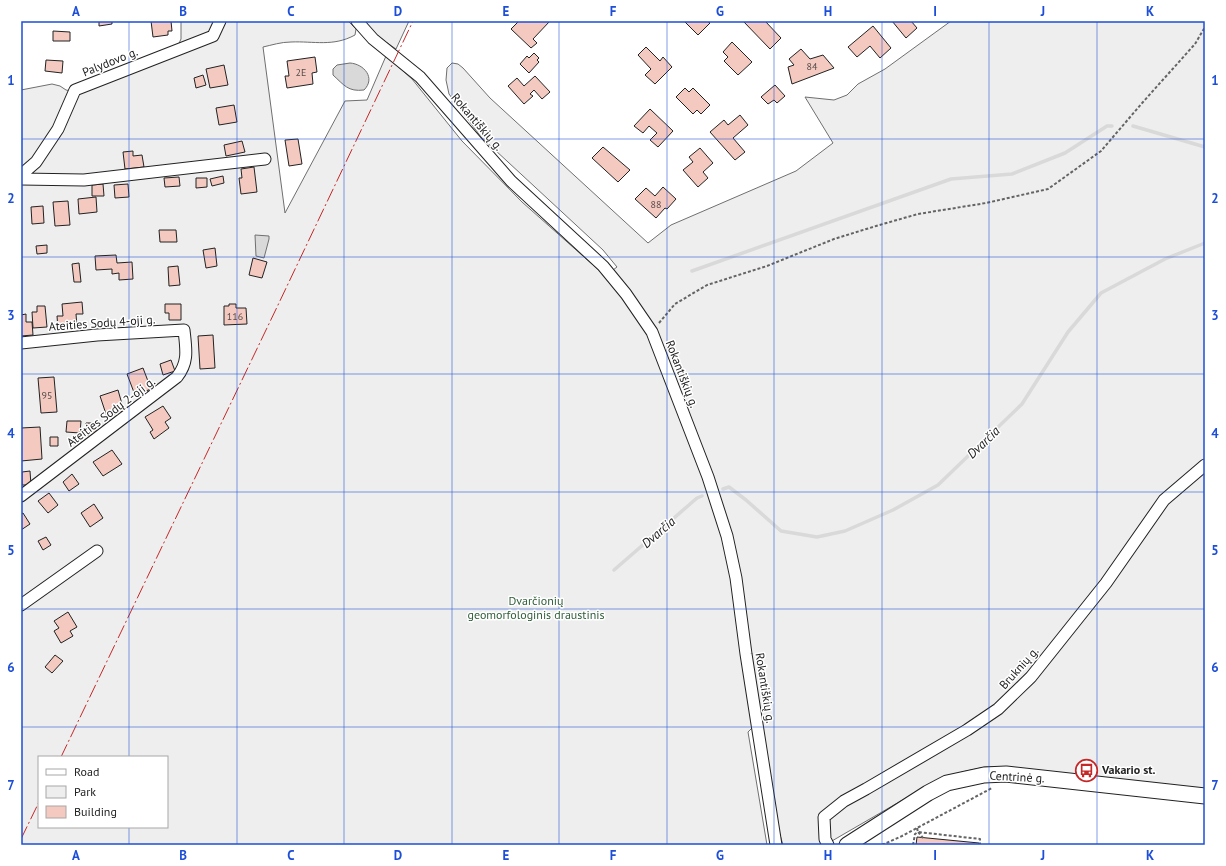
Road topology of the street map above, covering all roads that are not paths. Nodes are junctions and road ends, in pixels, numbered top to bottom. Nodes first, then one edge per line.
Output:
1 (220, 21) edge
2 (357, 21) edge
3 (265, 159) dead end
4 (21, 175) edge
5 (21, 179) edge
6 (184, 330) joint
7 (21, 343) edge
8 (1205, 465) edge
9 (21, 496) edge
10 (97, 551) dead end
11 (21, 605) edge
12 (1205, 796) edge
13 (776, 845) edge
14 (828, 845) edge
15 (847, 845) edge

1 - 4 street, Palydovo g.
2 - 13 street, Rokantiškių g.
3 - 5 street
6 - 7 street, Ateities Sodų 4-oji g.
6 - 9 street, Ateities Sodų 2-oji g.
8 - 14 street, Bruknių g.
10 - 11 street
12 - 15 main road, Centrinė g.

